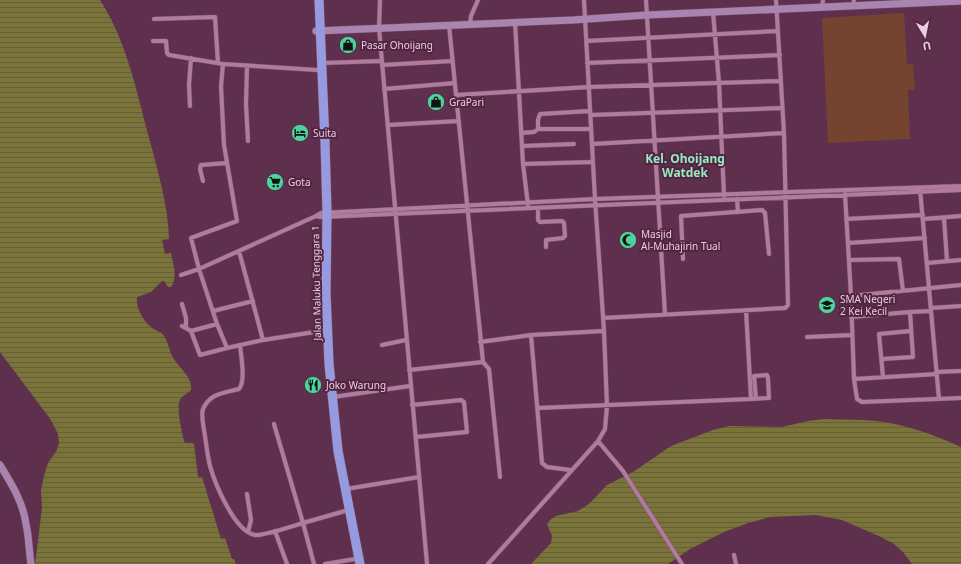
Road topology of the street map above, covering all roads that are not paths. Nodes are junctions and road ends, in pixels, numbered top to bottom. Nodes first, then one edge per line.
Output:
1 (315, 0) edge
2 (319, 0) edge
3 (380, 0) edge
4 (478, 0) edge
5 (584, 0) edge
6 (646, 0) edge
7 (776, 0) edge
8 (961, 1) edge
9 (918, 2) edge
10 (853, 3) edge
11 (823, 4) edge
12 (776, 10) junction
13 (713, 12) junction
14 (647, 15) junction
15 (154, 19) dead end
16 (585, 19) junction
17 (515, 22) junction
18 (470, 24) junction
19 (449, 25) junction
20 (379, 28) junction
21 (318, 31) junction
22 (778, 31) junction
23 (716, 34) junction
24 (648, 37) junction
25 (153, 41) dead end
26 (586, 41) junction
27 (780, 55) junction
28 (716, 57) junction
29 (191, 58) junction
30 (649, 60) junction
31 (453, 61) junction
32 (220, 63) junction
33 (382, 63) junction
34 (587, 63) junction
35 (247, 66) junction
36 (319, 66) junction
37 (781, 82) junction
38 (455, 83) junction
39 (719, 83) junction
40 (651, 85) junction
41 (589, 87) junction
42 (384, 88) junction
43 (518, 90) junction
44 (456, 95) junction
45 (190, 106) dead end
46 (782, 108) junction
47 (720, 110) junction
48 (653, 112) junction
49 (591, 113) junction
50 (459, 120) junction
51 (388, 125) junction
52 (538, 129) junction
53 (592, 129) junction
54 (521, 133) junction
55 (784, 133) junction
56 (721, 136) junction
57 (655, 140) junction
58 (248, 141) dead end
59 (574, 144) dead end
60 (592, 144) junction
61 (522, 146) junction
62 (593, 162) junction
63 (227, 163) junction
64 (523, 164) junction
65 (203, 181) dead end
66 (961, 186) edge
67 (920, 189) junction
68 (845, 190) junction
69 (961, 190) edge
70 (786, 194) junction
71 (724, 195) junction
72 (845, 195) junction
73 (658, 197) junction
74 (595, 199) junction
75 (737, 199) junction
76 (724, 200) junction
77 (527, 203) junction
78 (658, 204) junction
79 (466, 206) junction
80 (596, 206) junction
81 (538, 209) junction
82 (528, 210) junction
83 (467, 211) junction
84 (394, 212) junction
85 (738, 212) junction
86 (322, 216) junction
87 (961, 216) edge
88 (923, 217) junction
89 (944, 218) junction
90 (846, 219) junction
91 (925, 238) junction
92 (848, 243) junction
93 (546, 247) dead end
94 (239, 251) junction
95 (769, 254) dead end
96 (683, 259) dead end
97 (849, 260) junction
98 (961, 260) edge
99 (947, 262) junction
100 (927, 263) junction
101 (199, 269) junction
102 (181, 275) dead end
103 (961, 285) edge
104 (929, 288) junction
105 (903, 291) junction
106 (851, 296) junction
107 (253, 301) junction
108 (182, 304) dead end
109 (961, 306) edge
110 (746, 310) junction
111 (931, 310) junction
112 (213, 311) junction
113 (910, 312) junction
114 (665, 314) junction
115 (851, 317) junction
116 (603, 318) junction
117 (217, 324) junction
118 (325, 330) junction
119 (191, 331) junction
120 (604, 331) junction
121 (911, 331) junction
122 (530, 335) junction
123 (852, 335) junction
124 (807, 337) dead end
125 (263, 340) junction
126 (406, 340) junction
127 (480, 342) junction
128 (240, 345) junction
129 (382, 345) dead end
130 (227, 348) junction
131 (882, 359) junction
132 (482, 362) junction
133 (409, 370) junction
134 (961, 371) edge
135 (937, 373) junction
136 (883, 377) junction
137 (854, 379) junction
138 (410, 386) junction
139 (332, 398) junction
140 (961, 398) edge
141 (753, 399) junction
142 (939, 399) junction
143 (412, 405) junction
144 (607, 406) junction
145 (538, 408) junction
146 (274, 424) dead end
147 (416, 437) junction
148 (598, 441) junction
149 (0, 465) edge
150 (570, 470) junction
151 (418, 477) junction
152 (500, 477) dead end
153 (344, 489) junction
154 (247, 494) dead end
155 (345, 511) junction
156 (303, 523) junction
157 (275, 531) junction
158 (248, 532) junction
159 (734, 555) dead end
160 (357, 562) edge
161 (31, 564) edge
162 (287, 564) edge
163 (314, 564) edge
164 (325, 564) edge
165 (426, 564) edge
166 (488, 564) edge
167 (682, 564) edge
168 (736, 564) edge

1 - 21 highway, Jalan Maluku Tenggara 1
2 - 21 highway, Jalan Maluku Tenggara 1
3 - 20 street
4 - 18 street
5 - 16 street
6 - 14 street
7 - 12 street
8 - 9 street
9 - 10 street
10 - 11 street
11 - 12 street
12 - 13 street
12 - 22 street
13 - 14 street
13 - 23 street
14 - 16 street
14 - 24 street
15 - 32 street
16 - 17 street
16 - 26 street
17 - 18 street
17 - 43 street
18 - 19 street
19 - 20 street
19 - 31 street
20 - 21 street
20 - 33 street
21 - 36 highway, Jalan Maluku Tenggara 1
22 - 23 street
22 - 27 street
23 - 24 street
23 - 28 street
24 - 26 street
24 - 30 street
25 - 29 street
26 - 34 street
27 - 28 street
27 - 37 street
28 - 30 street
28 - 39 street
29 - 32 street
29 - 45 street
30 - 34 street
30 - 40 street
31 - 33 street
31 - 38 street
32 - 35 street
32 - 63 street
33 - 36 street
33 - 42 street
34 - 41 street
35 - 36 street
35 - 58 street
36 - 86 highway, Jalan Maluku Tenggara 1
37 - 39 street
37 - 46 street
38 - 42 street
38 - 44 street
39 - 40 street
39 - 47 street
40 - 41 street
40 - 48 street
41 - 43 street
41 - 49 street
42 - 51 street
43 - 44 street
43 - 54 street
44 - 50 street
46 - 47 street
46 - 55 street
47 - 48 street
47 - 56 street
48 - 49 street
48 - 57 street
49 - 52 street
49 - 53 street
50 - 51 street
50 - 79 street
51 - 84 street
52 - 53 street
52 - 54 street
53 - 60 street
54 - 61 street
55 - 56 street
55 - 70 street
56 - 57 street
56 - 71 street
57 - 60 street
57 - 73 street
59 - 61 street
60 - 62 street
61 - 64 street
62 - 64 street
62 - 74 street
63 - 65 street
63 - 101 street
64 - 77 street
66 - 67 street
67 - 68 street
67 - 69 street
67 - 72 street
67 - 88 street
68 - 70 street
68 - 72 street
70 - 71 street
70 - 72 street
70 - 75 street
70 - 110 street
71 - 73 street
71 - 76 street
72 - 90 street
73 - 74 street
73 - 78 street
74 - 77 street
74 - 80 street
75 - 76 street
75 - 85 street
76 - 78 street
77 - 79 street
77 - 82 street
78 - 80 street
78 - 114 street
79 - 83 street
79 - 84 street
80 - 81 street
80 - 116 street
81 - 82 street
81 - 93 street
82 - 83 street
83 - 84 street
83 - 127 street
84 - 86 street
84 - 126 street
85 - 95 street
85 - 96 street
86 - 94 street
86 - 118 highway, Jalan Maluku Tenggara 1
87 - 89 street
88 - 89 street
88 - 90 street
88 - 91 street
89 - 99 street
90 - 92 street
91 - 92 street
91 - 100 street
92 - 97 street
94 - 101 street
94 - 107 street
97 - 105 street
97 - 106 street
98 - 99 street
99 - 100 street
100 - 104 street
101 - 102 street
101 - 112 street
103 - 104 street
104 - 105 street
104 - 111 street
105 - 106 street
106 - 115 street
107 - 112 street
107 - 125 street
108 - 119 street
109 - 111 street
110 - 114 street
110 - 141 street
111 - 113 street
111 - 135 street
112 - 117 street
113 - 115 street
113 - 121 street
114 - 116 street
115 - 123 street
116 - 120 street
117 - 119 street
117 - 130 street
118 - 125 street
118 - 139 highway, Jalan Maluku Tenggara 1
118 - 155 highway, Jalan Maluku Tenggara 1
119 - 130 street
120 - 122 street
120 - 144 street
121 - 131 street
121 - 131 street
122 - 127 street
122 - 145 street
123 - 124 street
123 - 137 street
125 - 128 street
126 - 129 street
126 - 133 street
127 - 132 street
128 - 130 street
128 - 158 street
131 - 136 street
132 - 133 street
132 - 152 street
133 - 138 street
134 - 135 street
135 - 136 street
135 - 142 street
136 - 137 street
137 - 142 street
138 - 139 street
138 - 143 street
139 - 153 highway, Jalan Maluku Tenggara 1
140 - 142 street
141 - 141 street
141 - 144 street
143 - 147 street
143 - 147 street
144 - 145 street
144 - 148 street
145 - 150 street
146 - 156 street
147 - 151 street
148 - 150 street
148 - 167 street
149 - 161 street
150 - 166 street
151 - 153 street
151 - 165 street
153 - 160 highway, Jalan Maluku Tenggara 1
154 - 158 street
155 - 156 street
155 - 160 highway, Jalan Maluku Tenggara 1
156 - 157 street
156 - 163 street
157 - 158 street
157 - 162 street
159 - 168 street
160 - 164 street

